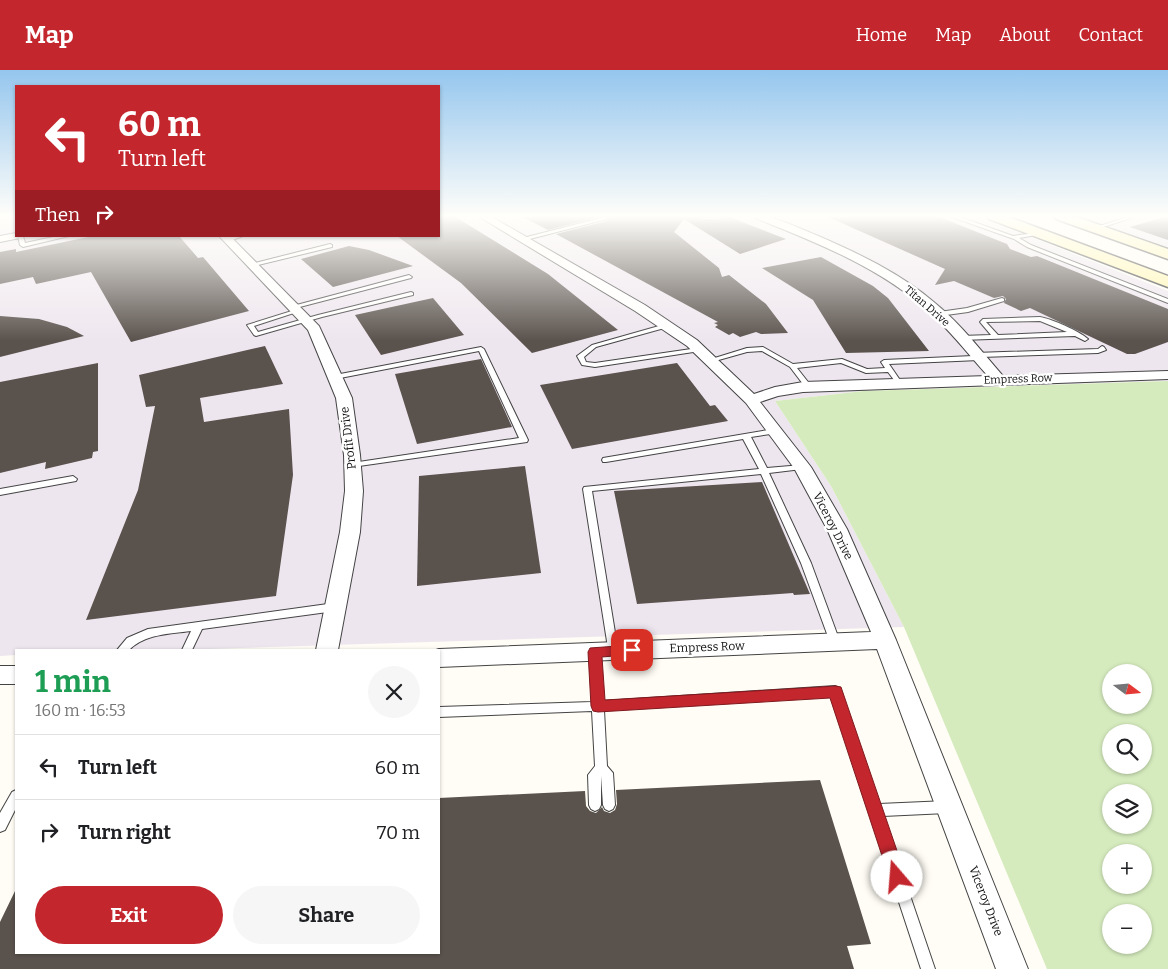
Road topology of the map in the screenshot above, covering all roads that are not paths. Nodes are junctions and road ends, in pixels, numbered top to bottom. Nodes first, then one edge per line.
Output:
1 (245, 258) edge
2 (280, 258) edge
3 (554, 258) edge
4 (856, 258) edge
5 (1060, 258) edge
6 (1105, 258) edge
7 (250, 265) junction
8 (409, 277) dead end
9 (1168, 282) edge
10 (411, 294) dead end
11 (1002, 300) dead end
12 (1168, 300) edge
13 (298, 313) junction
14 (939, 314) junction
15 (666, 326) junction
16 (1076, 334) junction
17 (996, 337) junction
18 (961, 338) junction
19 (1085, 339) dead end
20 (1102, 348) dead end
21 (698, 350) junction
22 (977, 356) junction
23 (708, 361) junction
24 (792, 366) junction
25 (889, 370) junction
26 (1168, 374) edge
27 (335, 377) junction
28 (998, 379) junction
29 (899, 383) junction
30 (808, 387) junction
31 (751, 400) junction
32 (774, 431) junction
33 (746, 436) junction
34 (606, 460) dead end
35 (352, 465) junction
36 (802, 467) junction
37 (765, 470) junction
38 (74, 479) dead end
39 (0, 492) edge
40 (335, 608) junction
41 (198, 626) junction
42 (885, 640) junction
43 (835, 642) junction
44 (123, 649) edge
45 (187, 649) edge
46 (327, 649) edge
47 (604, 651) junction
48 (440, 658) edge
49 (15, 674) edge
50 (0, 675) edge
51 (598, 706) junction
52 (440, 712) edge
53 (601, 768) junction
54 (15, 798) edge
55 (596, 805) dead end
56 (609, 805) dead end
57 (949, 807) junction
58 (875, 810) junction
59 (0, 826) edge
60 (928, 969) edge
61 (1012, 969) edge

1 - 7 street, Profit Drive
2 - 7 lane
3 - 15 street, Viceroy Drive
4 - 14 street, Titan Drive
5 - 12 lane
6 - 9 main road
7 - 13 street, Profit Drive
8 - 13 lane
10 - 13 lane
11 - 14 lane
13 - 13 lane
13 - 27 street, Profit Drive
14 - 18 street, Titan Drive
15 - 21 street, Viceroy Drive
15 - 21 lane
16 - 17 lane
16 - 17 lane
16 - 19 lane
17 - 18 lane
18 - 22 street, Titan Drive
20 - 22 lane
21 - 23 street, Viceroy Drive
22 - 25 lane
22 - 28 street, Titan Drive
23 - 24 lane
23 - 31 street, Viceroy Drive
24 - 25 lane
24 - 30 lane
25 - 29 lane
26 - 28 street, Empress Row
27 - 35 street, Profit Drive
27 - 35 lane
28 - 29 street, Empress Row
29 - 30 street, Empress Row
30 - 31 street, Empress Row
31 - 32 street, Viceroy Drive
32 - 33 lane
32 - 36 street, Viceroy Drive
33 - 34 lane
33 - 37 lane
35 - 40 street, Profit Drive
36 - 37 lane
36 - 42 street, Viceroy Drive
37 - 43 lane
37 - 47 lane
38 - 39 lane
40 - 41 lane
40 - 46 street, Profit Drive
41 - 44 lane
41 - 45 lane
42 - 43 street, Empress Row
42 - 57 street, Viceroy Drive
43 - 47 street, Empress Row
47 - 48 street, Empress Row
47 - 51 lane
49 - 50 street
51 - 52 lane
51 - 53 lane
51 - 58 lane
53 - 55 lane
53 - 56 lane
54 - 59 lane
57 - 58 lane
57 - 61 street, Viceroy Drive
58 - 60 lane

